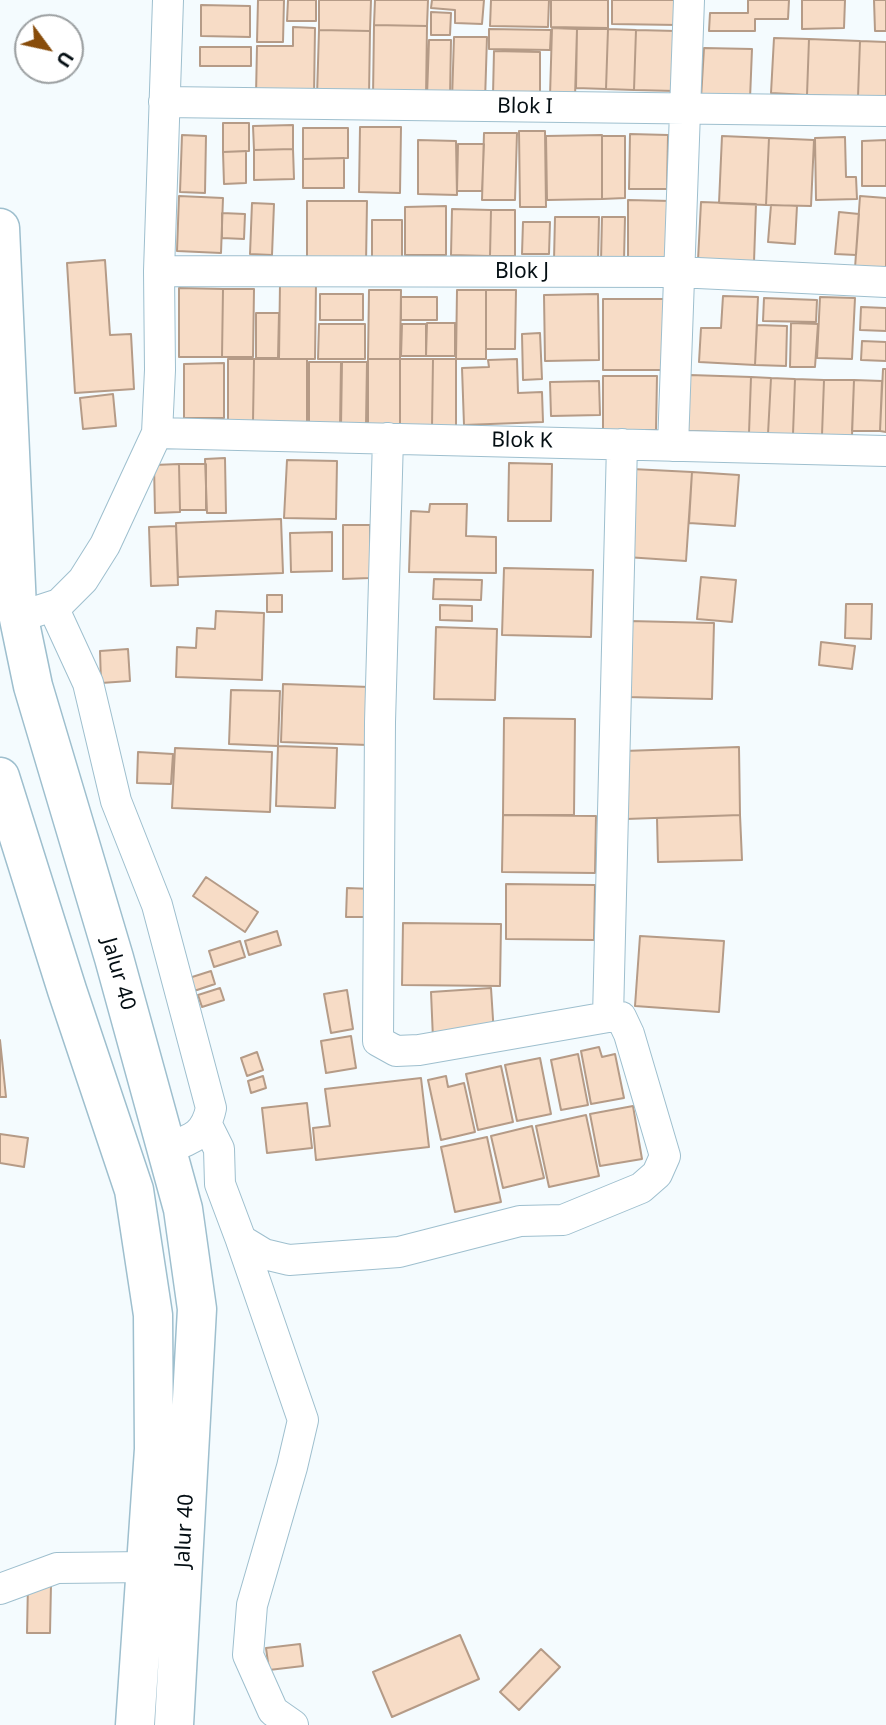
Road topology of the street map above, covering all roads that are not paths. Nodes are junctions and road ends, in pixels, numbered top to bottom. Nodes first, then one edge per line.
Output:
1 (168, 0) edge
2 (689, 0) edge
3 (164, 102) junction
4 (685, 109) junction
5 (886, 111) edge
6 (0, 228) edge
7 (159, 271) junction
8 (677, 272) junction
9 (886, 282) edge
10 (157, 433) junction
11 (388, 438) junction
12 (622, 444) junction
13 (673, 446) junction
14 (886, 451) edge
15 (36, 612) junction
16 (4, 800) edge
17 (114, 958) junction
18 (66, 990) junction
19 (608, 1017) junction
20 (207, 1125) junction
21 (167, 1149) junction
22 (241, 1240) junction
23 (147, 1567) junction
24 (0, 1589) edge
25 (137, 1707) edge
26 (174, 1725) edge
27 (293, 1725) edge

1 - 3 street
2 - 4 street
3 - 4 street, Blok I
3 - 7 street
4 - 5 street, Blok I
4 - 8 street
6 - 15 highway, Jalur 40
7 - 8 street, Blok J
7 - 10 street
8 - 9 street, Blok J
8 - 13 street
10 - 11 street, Blok K
10 - 15 street
11 - 12 street, Blok K
11 - 19 street
12 - 13 street, Blok K
12 - 19 street
13 - 14 street, Blok K
15 - 17 highway, Jalur 40
15 - 20 street
16 - 18 highway, Jalur 40
17 - 18 highway
17 - 21 highway, Jalur 40
18 - 23 highway, Jalur 40
19 - 22 street
20 - 21 street
20 - 22 street
21 - 26 highway, Jalur 40
22 - 27 street
23 - 24 street
23 - 25 highway, Jalur 40

